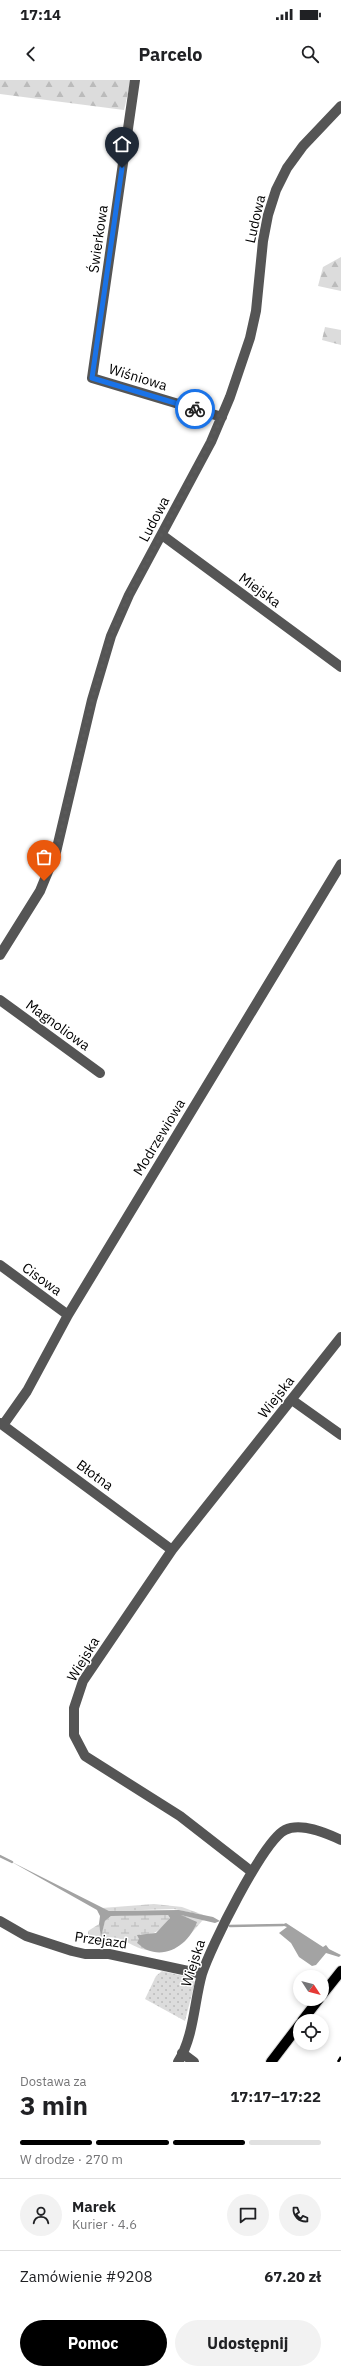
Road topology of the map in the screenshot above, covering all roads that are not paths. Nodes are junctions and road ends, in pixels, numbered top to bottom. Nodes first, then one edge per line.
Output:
1 (135, 80) edge
2 (341, 106) edge
3 (92, 378) joint
4 (222, 417) junction
5 (162, 535) junction
6 (341, 667) edge
7 (341, 864) edge
8 (0, 955) edge
9 (0, 1000) edge
10 (100, 1073) dead end
11 (0, 1265) edge
12 (68, 1315) junction
13 (341, 1337) edge
14 (292, 1400) junction
15 (2, 1424) edge
16 (341, 1436) edge
17 (172, 1550) junction
18 (341, 1840) edge
19 (252, 1872) junction
20 (0, 1921) edge
21 (341, 1971) edge
22 (202, 1974) junction
23 (329, 1986) edge
24 (314, 2006) edge
25 (307, 2014) edge
26 (293, 2033) edge
27 (180, 2058) edge
28 (194, 2062) edge
29 (270, 2062) edge

1 - 3 street, Świerkowa
2 - 4 street, Ludowa
3 - 4 street, Wiśniowa
4 - 5 street, Ludowa
5 - 6 street, Miejska
5 - 8 street, Ludowa
7 - 12 street, Modrzewiowa
9 - 10 street, Magnoliowa
11 - 12 street, Cisowa
12 - 15 street, Modrzewiowa
13 - 14 street, Wiejska
14 - 16 street
14 - 17 street, Wiejska
15 - 17 street, Błotna
17 - 19 street, Wiejska
18 - 19 street
19 - 22 street, Wiejska
20 - 22 street, Przejazd
21 - 23 main road
22 - 27 street, Wiejska
24 - 25 main road
26 - 29 main road
27 - 28 street

